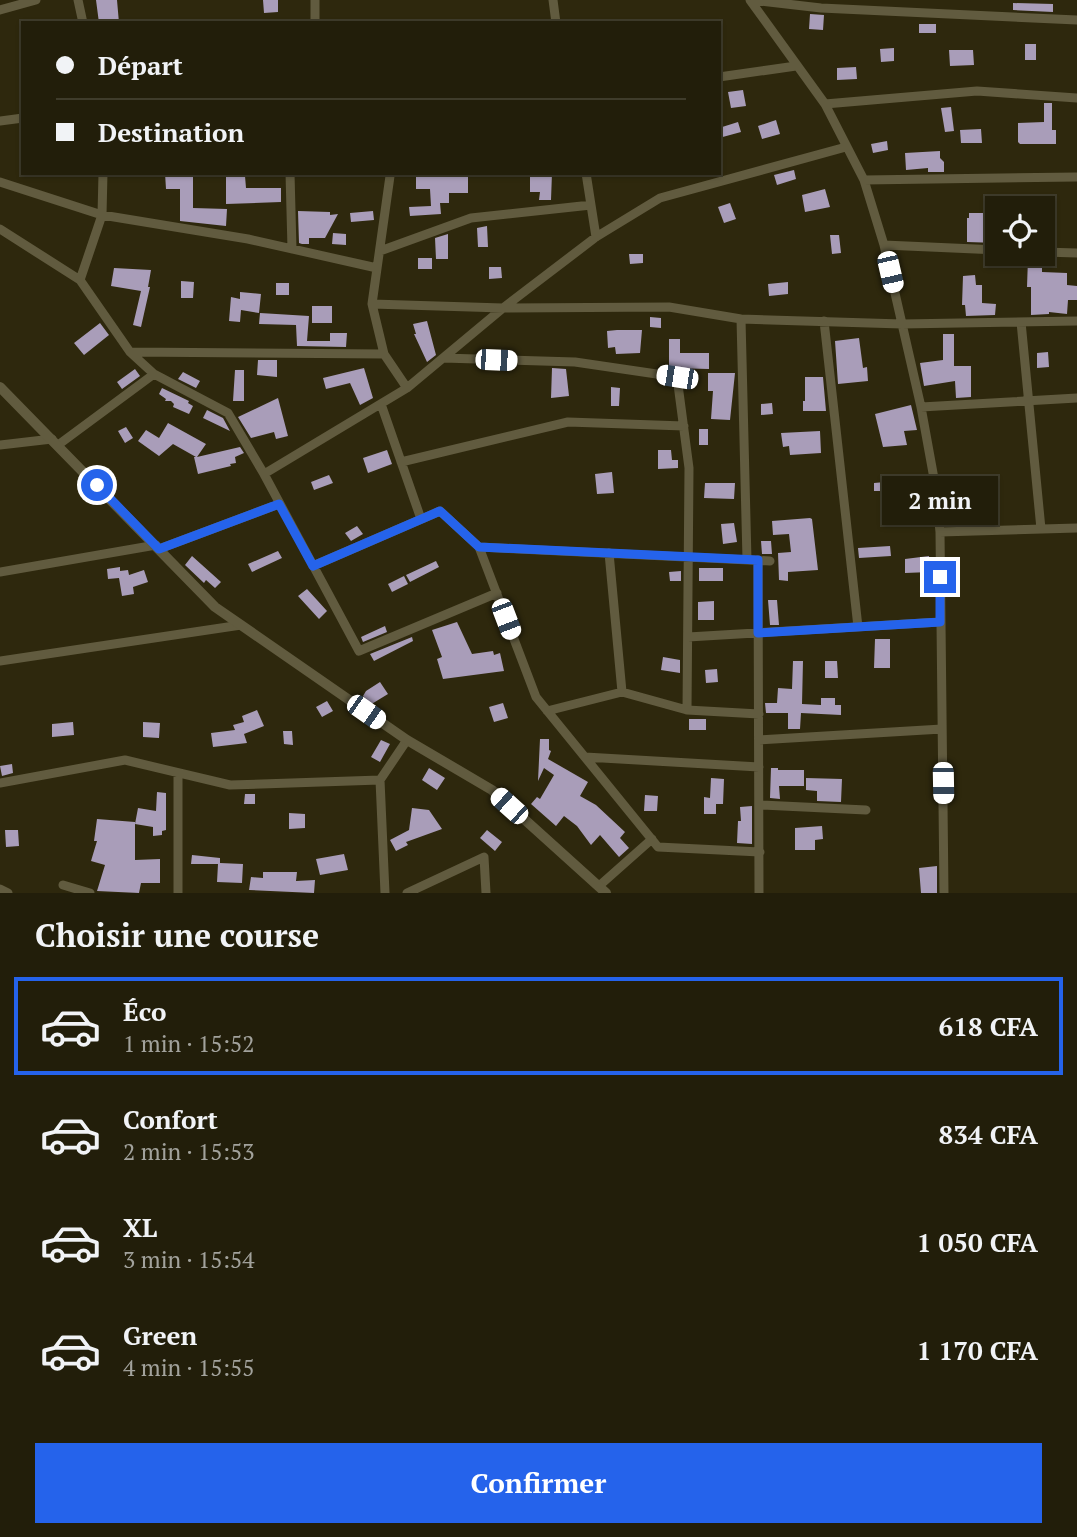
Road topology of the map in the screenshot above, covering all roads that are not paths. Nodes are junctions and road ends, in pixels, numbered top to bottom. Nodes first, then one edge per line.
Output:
1 (36, 0) edge
2 (79, 0) edge
3 (315, 0) edge
4 (553, 0) edge
5 (751, 0) edge
6 (893, 0) edge
7 (821, 4) edge
8 (0, 10) edge
9 (893, 12) junction
10 (1077, 20) edge
11 (83, 21) edge
12 (315, 21) edge
13 (556, 21) edge
14 (796, 66) junction
15 (721, 77) edge
16 (1077, 98) edge
17 (825, 104) junction
18 (21, 117) edge
19 (0, 121) edge
20 (846, 147) junction
21 (103, 175) edge
22 (290, 175) edge
23 (586, 175) edge
24 (390, 176) dead end
25 (1077, 177) edge
26 (864, 180) junction
27 (0, 182) edge
28 (591, 205) junction
29 (102, 215) junction
30 (0, 229) edge
31 (596, 237) junction
32 (884, 245) junction
33 (292, 249) junction
34 (985, 249) edge
35 (380, 251) junction
36 (1055, 252) edge
37 (1077, 253) edge
38 (377, 268) junction
39 (80, 280) junction
40 (372, 304) junction
41 (503, 308) junction
42 (741, 318) junction
43 (824, 321) junction
44 (1077, 321) edge
45 (1021, 322) junction
46 (902, 324) junction
47 (130, 352) junction
48 (384, 354) junction
49 (443, 358) junction
50 (153, 373) junction
51 (0, 387) edge
52 (407, 388) junction
53 (1077, 398) edge
54 (1028, 401) junction
55 (382, 404) junction
56 (921, 407) junction
57 (684, 426) junction
58 (55, 442) junction
59 (0, 445) edge
60 (401, 461) junction
61 (264, 474) junction
62 (279, 504) junction
63 (421, 519) junction
64 (1077, 528) edge
65 (1041, 529) junction
66 (940, 532) junction
67 (158, 547) junction
68 (479, 547) junction
69 (609, 553) junction
70 (689, 557) junction
71 (747, 560) junction
72 (758, 560) junction
73 (770, 561) dead end
74 (313, 566) junction
75 (0, 572) edge
76 (497, 593) junction
77 (940, 622) junction
78 (241, 625) junction
79 (858, 627) junction
80 (758, 633) junction
81 (688, 637) junction
82 (0, 662) edge
83 (622, 692) junction
84 (687, 710) junction
85 (547, 711) junction
86 (759, 714) junction
87 (942, 729) junction
88 (407, 740) junction
89 (759, 740) junction
90 (585, 757) junction
91 (759, 768) junction
92 (178, 773) junction
93 (380, 780) junction
94 (0, 783) edge
95 (760, 805) junction
96 (866, 810) dead end
97 (652, 839) junction
98 (760, 852) junction
99 (63, 885) dead end
100 (0, 889) edge
101 (486, 889) edge
102 (603, 890) edge
103 (8, 893) edge
104 (90, 893) edge
105 (178, 893) edge
106 (385, 893) edge
107 (407, 893) edge
108 (494, 893) edge
109 (759, 893) edge
110 (944, 893) edge

1 - 8 street
2 - 11 street
3 - 12 street
4 - 13 street
5 - 7 street
5 - 14 street
6 - 9 street
7 - 9 street
9 - 10 street
14 - 15 street
14 - 17 street
16 - 17 street
17 - 20 street
18 - 19 street
20 - 26 street
20 - 31 street
21 - 29 street
22 - 33 street
23 - 28 street
24 - 35 street
25 - 26 street
26 - 32 street
27 - 29 street
28 - 31 street
28 - 35 street
29 - 33 street
29 - 39 street
30 - 39 street
31 - 41 street
32 - 34 street
32 - 46 street
33 - 38 street
35 - 38 street
36 - 37 street
38 - 40 street
39 - 47 street
40 - 41 street
40 - 48 street
41 - 42 street
41 - 49 street
42 - 43 street
42 - 71 street
43 - 46 street
43 - 79 street
44 - 45 street
45 - 46 street
45 - 54 street
46 - 56 street
47 - 48 street
47 - 50 street
48 - 52 street
49 - 52 street
49 - 57 street
50 - 58 street
50 - 61 street
51 - 58 street
52 - 55 street
53 - 54 street
54 - 56 street
54 - 65 street
55 - 60 street
55 - 61 street
56 - 66 street
57 - 60 street
57 - 70 street
58 - 59 street
58 - 67 street
60 - 63 street
61 - 62 street
62 - 67 street
62 - 74 street
63 - 68 street
63 - 74 street
64 - 65 street
65 - 66 street
66 - 77 street
67 - 75 street
67 - 78 street
68 - 69 street
68 - 76 street
69 - 70 street
69 - 83 street
70 - 71 street
70 - 81 street
71 - 72 street
72 - 73 street
72 - 80 street
74 - 76 street
76 - 85 street
77 - 79 street
77 - 87 street
78 - 82 street
78 - 88 street
79 - 80 street
80 - 81 street
80 - 86 street
81 - 84 street
83 - 84 street
83 - 85 street
84 - 86 street
85 - 90 street
86 - 89 street
87 - 89 street
87 - 110 street
88 - 93 street
88 - 102 street
89 - 91 street
90 - 91 street
90 - 97 street
91 - 95 street
92 - 93 street
92 - 94 street
92 - 105 street
93 - 106 street
95 - 96 street
95 - 98 street
97 - 98 street
97 - 102 street
98 - 109 street
99 - 104 street
100 - 103 street
101 - 107 street
101 - 108 street

